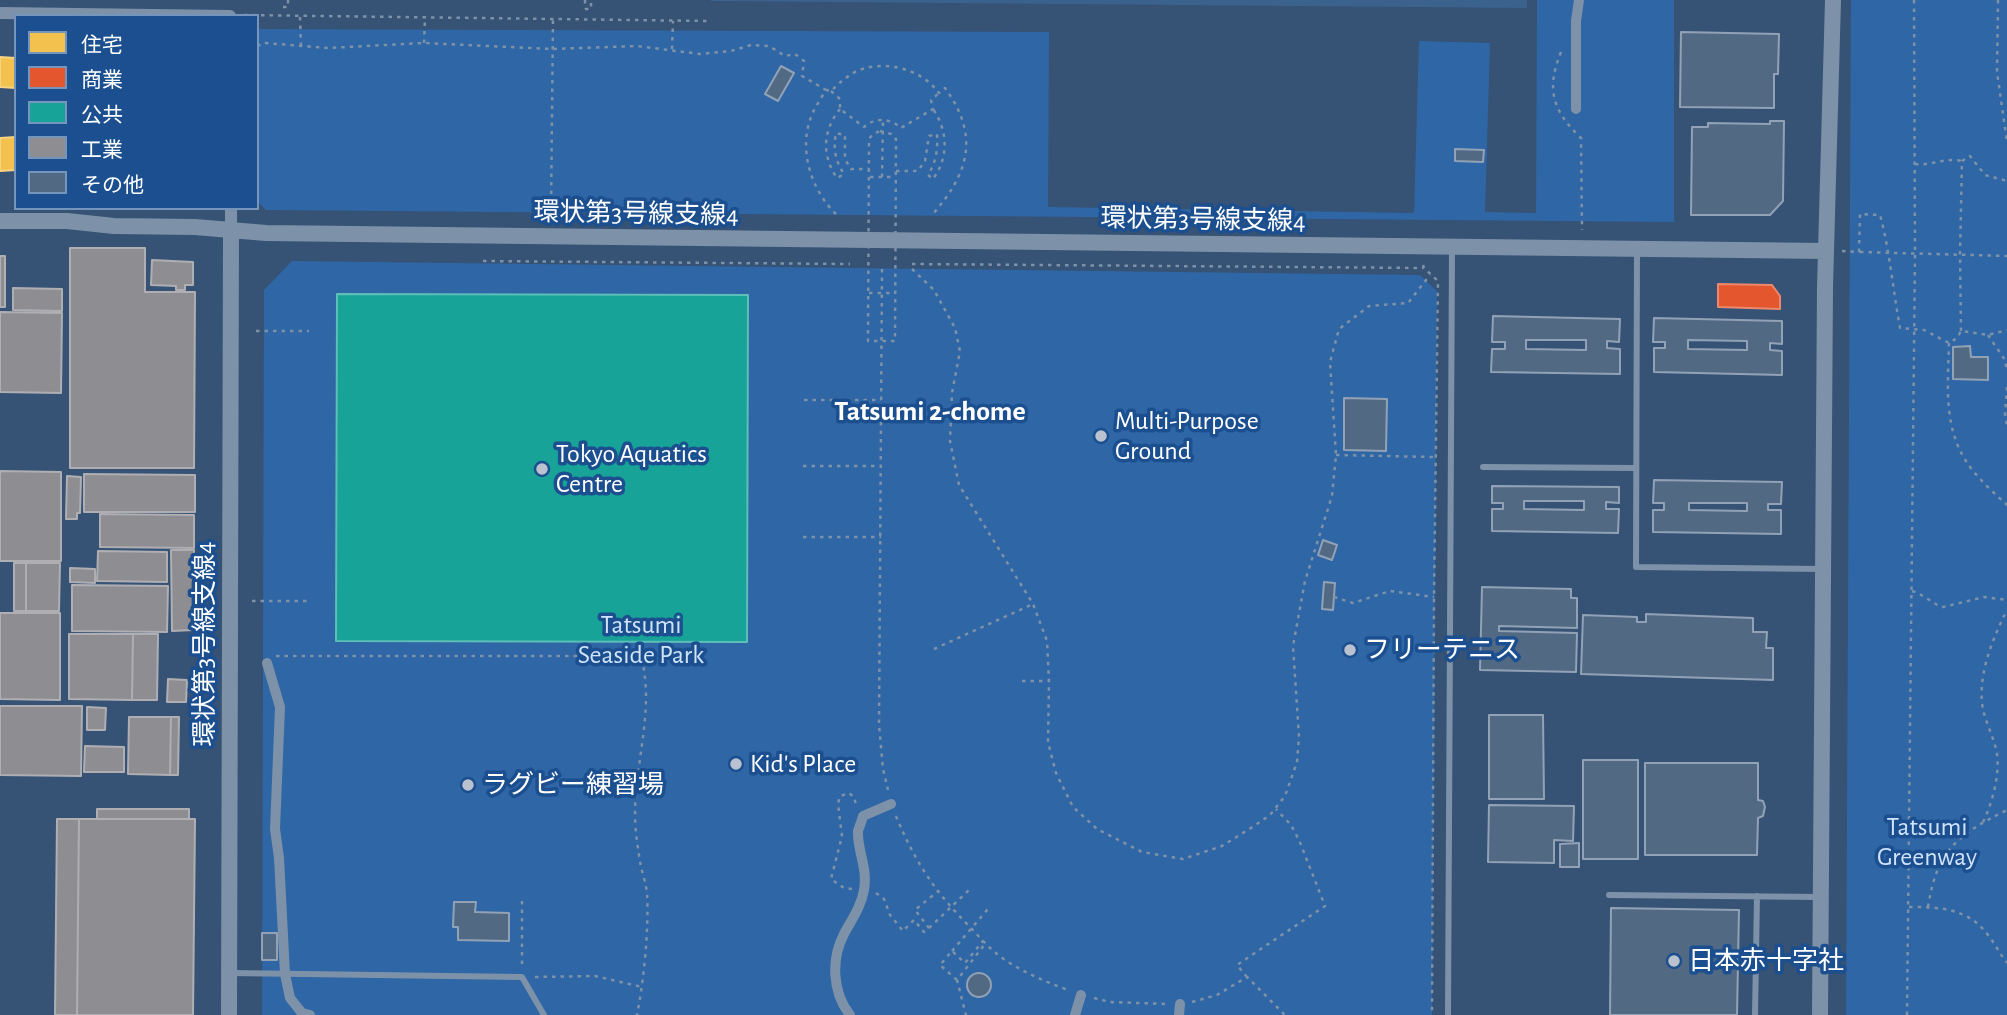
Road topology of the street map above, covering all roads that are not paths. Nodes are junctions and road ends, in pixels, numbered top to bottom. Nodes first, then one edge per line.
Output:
1 (1579, 0) edge
2 (1833, 0) edge
3 (0, 13) edge
4 (115, 14) edge
5 (1576, 109) dead end
6 (231, 210) edge
7 (0, 221) edge
8 (114, 226) junction
9 (0, 231) edge
10 (231, 231) junction
11 (1452, 247) junction
12 (1637, 250) junction
13 (1834, 251) junction
14 (1483, 467) dead end
15 (1636, 468) junction
16 (1822, 569) junction
17 (267, 663) road end
18 (891, 804) road end
19 (1609, 895) dead end
20 (1757, 896) junction
21 (1820, 897) junction
22 (229, 973) junction
23 (285, 974) junction
24 (1081, 995) road end
25 (1180, 1004) road end
26 (229, 1015) edge
27 (310, 1015) edge
28 (544, 1015) edge
29 (850, 1015) edge
30 (1075, 1015) edge
31 (1179, 1015) edge
32 (1448, 1015) edge
33 (1755, 1015) edge
34 (1820, 1015) edge

1 - 5 street
2 - 13 street
3 - 4 street
6 - 10 street
7 - 8 street
8 - 9 street
8 - 10 street
10 - 11 street, 環状第3号線支線4
10 - 22 street, 環状第3号線支線4
11 - 12 street, 環状第3号線支線4
11 - 32 lane
12 - 13 street, 環状第3号線支線4
12 - 15 lane
13 - 16 street
14 - 15 lane
15 - 16 lane
16 - 21 street
17 - 23 street
18 - 29 street
19 - 20 lane
20 - 21 lane
20 - 33 lane
21 - 34 street
22 - 23 lane
22 - 26 street, 環状第3号線支線4
23 - 27 street
23 - 28 lane
24 - 30 street
25 - 31 street

